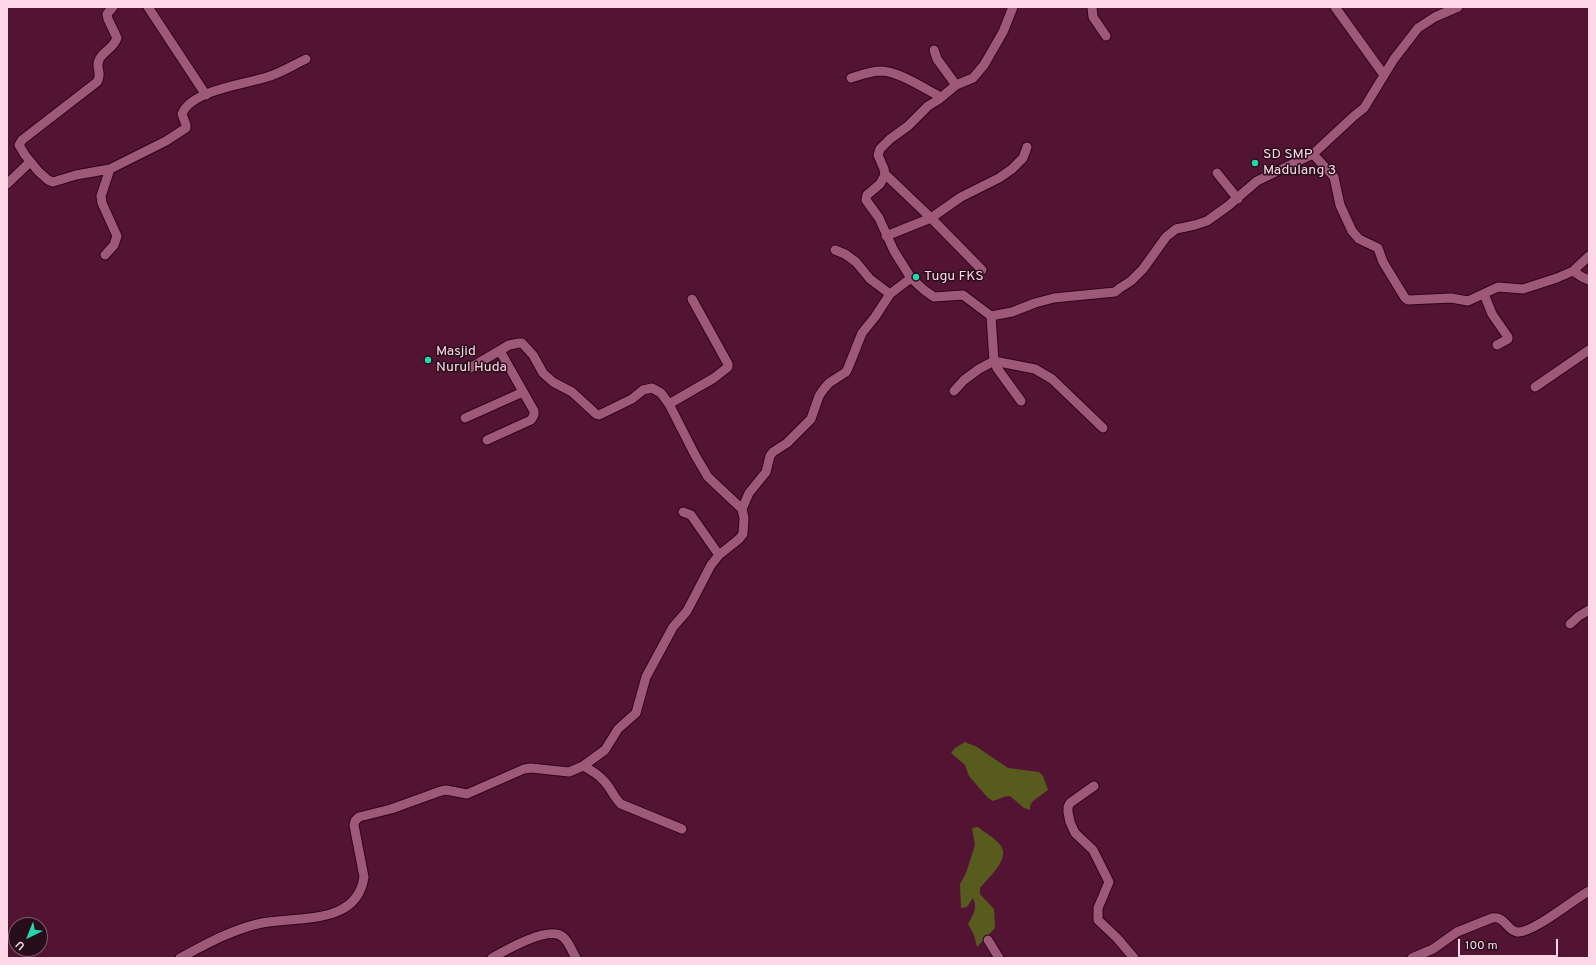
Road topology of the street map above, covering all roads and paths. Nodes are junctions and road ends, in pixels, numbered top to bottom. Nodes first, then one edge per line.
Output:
1 (113, 7) edge
2 (148, 7) edge
3 (1013, 7) edge
4 (1092, 7) edge
5 (1335, 7) edge
6 (1458, 7) edge
7 (1106, 36) dead end
8 (934, 50) dead end
9 (306, 59) dead end
10 (1384, 75) junction
11 (852, 78) dead end
12 (956, 85) junction
13 (206, 94) junction
14 (941, 97) junction
15 (1028, 147) dead end
16 (1313, 154) junction
17 (30, 162) junction
18 (110, 169) junction
19 (1217, 172) dead end
20 (885, 174) junction
21 (7, 184) edge
22 (1238, 199) junction
23 (931, 218) junction
24 (886, 236) junction
25 (835, 250) dead end
26 (105, 255) dead end
27 (1589, 256) edge
28 (982, 270) dead end
29 (1573, 271) junction
30 (911, 278) junction
31 (1589, 280) edge
32 (890, 294) junction
33 (1484, 294) junction
34 (692, 299) dead end
35 (991, 316) junction
36 (1497, 345) dead end
37 (500, 350) junction
38 (1589, 350) edge
39 (994, 361) junction
40 (470, 368) dead end
41 (1535, 387) dead end
42 (954, 391) dead end
43 (523, 392) junction
44 (1021, 402) dead end
45 (670, 404) junction
46 (465, 418) dead end
47 (1103, 428) dead end
48 (487, 440) dead end
49 (742, 509) junction
50 (684, 512) dead end
51 (719, 555) junction
52 (1589, 610) edge
53 (1570, 624) dead end
54 (583, 766) junction
55 (1094, 786) dead end
56 (682, 829) dead end
57 (1589, 891) edge
58 (988, 940) dead end
59 (180, 958) edge
60 (492, 958) edge
61 (576, 958) edge
62 (999, 958) edge
63 (1134, 958) edge
64 (1412, 958) edge

1 - 17 street
2 - 13 street
3 - 12 street
4 - 7 street
5 - 10 street
6 - 10 street
8 - 12 street
9 - 13 street
10 - 16 street
11 - 14 street
12 - 14 street
13 - 18 street
14 - 20 street
15 - 23 street
16 - 22 street
16 - 33 street
17 - 18 street
17 - 21 street
18 - 26 street
19 - 22 street
20 - 23 street
20 - 24 street
22 - 35 street
23 - 24 street
23 - 28 street
24 - 30 street
25 - 32 street
27 - 29 street
29 - 31 street
29 - 33 street
30 - 32 street
30 - 35 street
32 - 49 street
33 - 36 street
34 - 45 street
35 - 39 street
37 - 40 street
37 - 43 street
37 - 45 street
38 - 41 street
39 - 42 street
39 - 44 street
39 - 47 street
43 - 46 street
43 - 48 street
45 - 49 street
49 - 51 street
50 - 51 street
51 - 54 street
52 - 53 street
54 - 56 street
54 - 59 street
55 - 63 street
57 - 64 street
58 - 62 street
60 - 61 street

